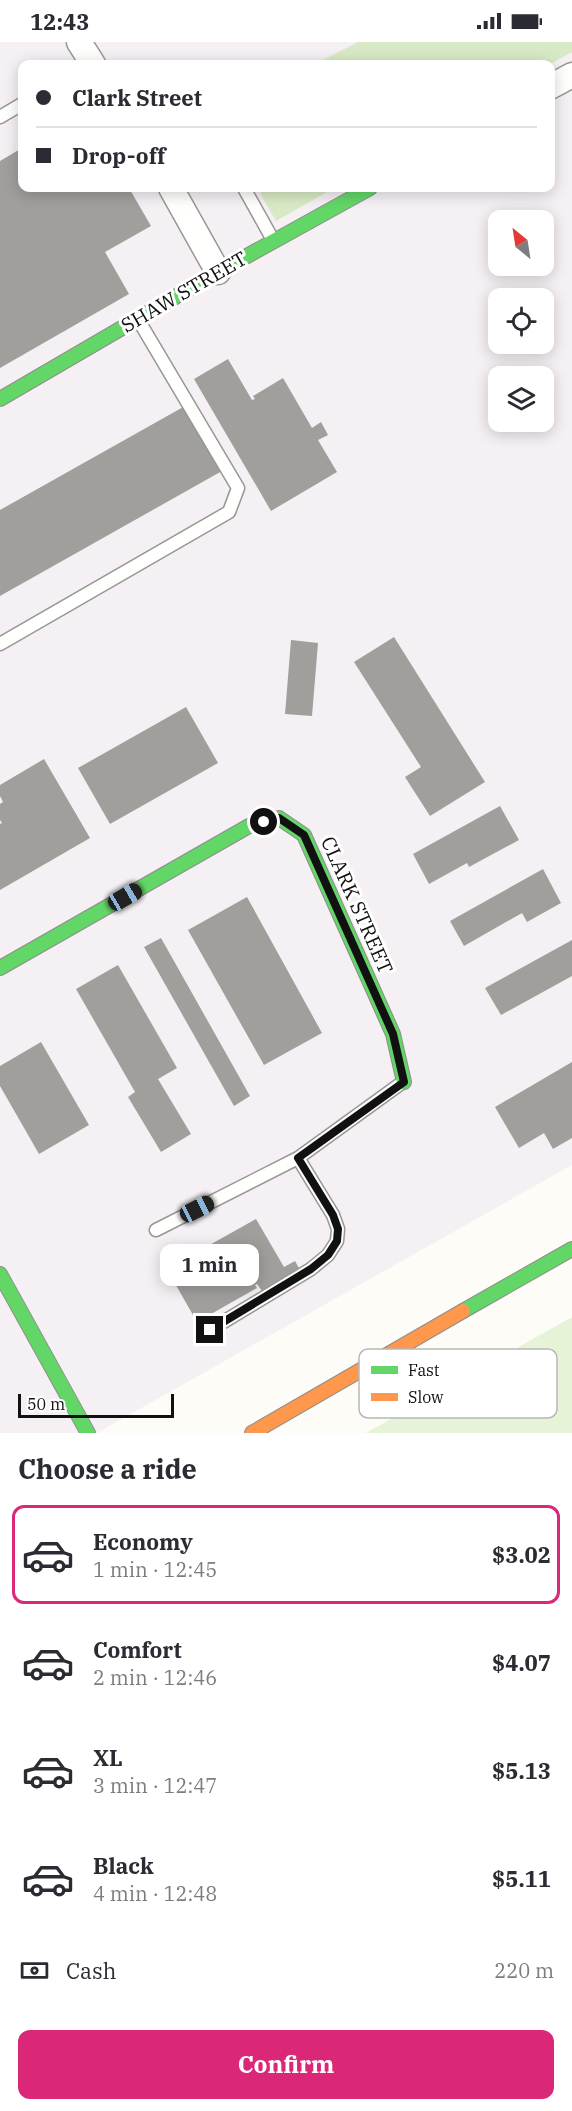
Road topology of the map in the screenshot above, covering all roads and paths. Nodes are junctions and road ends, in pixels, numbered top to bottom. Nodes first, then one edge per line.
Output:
1 (79, 42) edge
2 (90, 60) edge
3 (572, 75) edge
4 (555, 84) edge
5 (18, 106) edge
6 (0, 117) edge
7 (173, 192) edge
8 (246, 192) edge
9 (363, 192) edge
10 (274, 241) junction
11 (218, 272) junction
12 (137, 319) junction
13 (0, 399) edge
14 (0, 644) edge
15 (0, 968) edge
16 (404, 1082) joint
17 (298, 1158) junction
18 (156, 1230) dead end
19 (572, 1249) edge
20 (0, 1274) edge
21 (210, 1330) dead end
22 (398, 1349) edge
23 (359, 1371) edge
24 (88, 1433) edge
25 (252, 1433) edge

1 - 2 street
3 - 4 street
5 - 6 lane
7 - 11 street
8 - 10 lane
9 - 10 street, SHAW STREET
10 - 11 street, SHAW STREET
11 - 12 street, SHAW STREET
12 - 13 street, SHAW STREET
12 - 14 lane
15 - 16 street, CLARK STREET
16 - 17 lane
17 - 18 lane
17 - 21 lane
19 - 22 street
20 - 24 street
23 - 25 street

